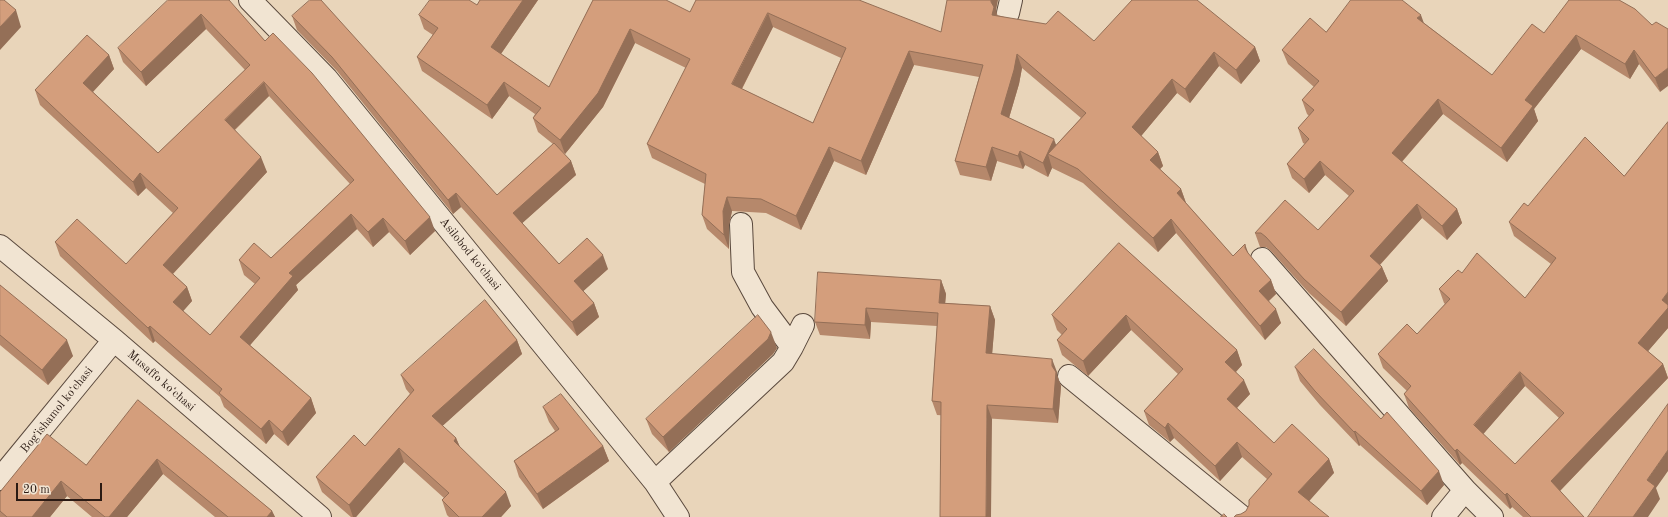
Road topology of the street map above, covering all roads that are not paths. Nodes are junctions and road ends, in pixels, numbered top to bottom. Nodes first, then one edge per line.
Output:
1 (250, 0) edge
2 (741, 224) dead end
3 (0, 246) edge
4 (1262, 259) dead end
5 (803, 325) dead end
6 (114, 340) junction
7 (792, 346) junction
8 (1069, 376) dead end
9 (0, 480) edge
10 (655, 482) junction
11 (1465, 490) junction
12 (320, 517) edge
13 (678, 517) edge
14 (1242, 517) edge
15 (1443, 517) edge
16 (1492, 517) edge

1 - 10 street, Asilobod koʻchasi
2 - 7 street
3 - 6 street, Musaffo koʻchasi
4 - 11 street
5 - 7 street
6 - 9 street, Bogʻishamol koʻchasi
6 - 12 street, Musaffo koʻchasi
7 - 10 street
8 - 14 street
10 - 13 street, Asilobod koʻchasi
11 - 15 street
11 - 16 street

